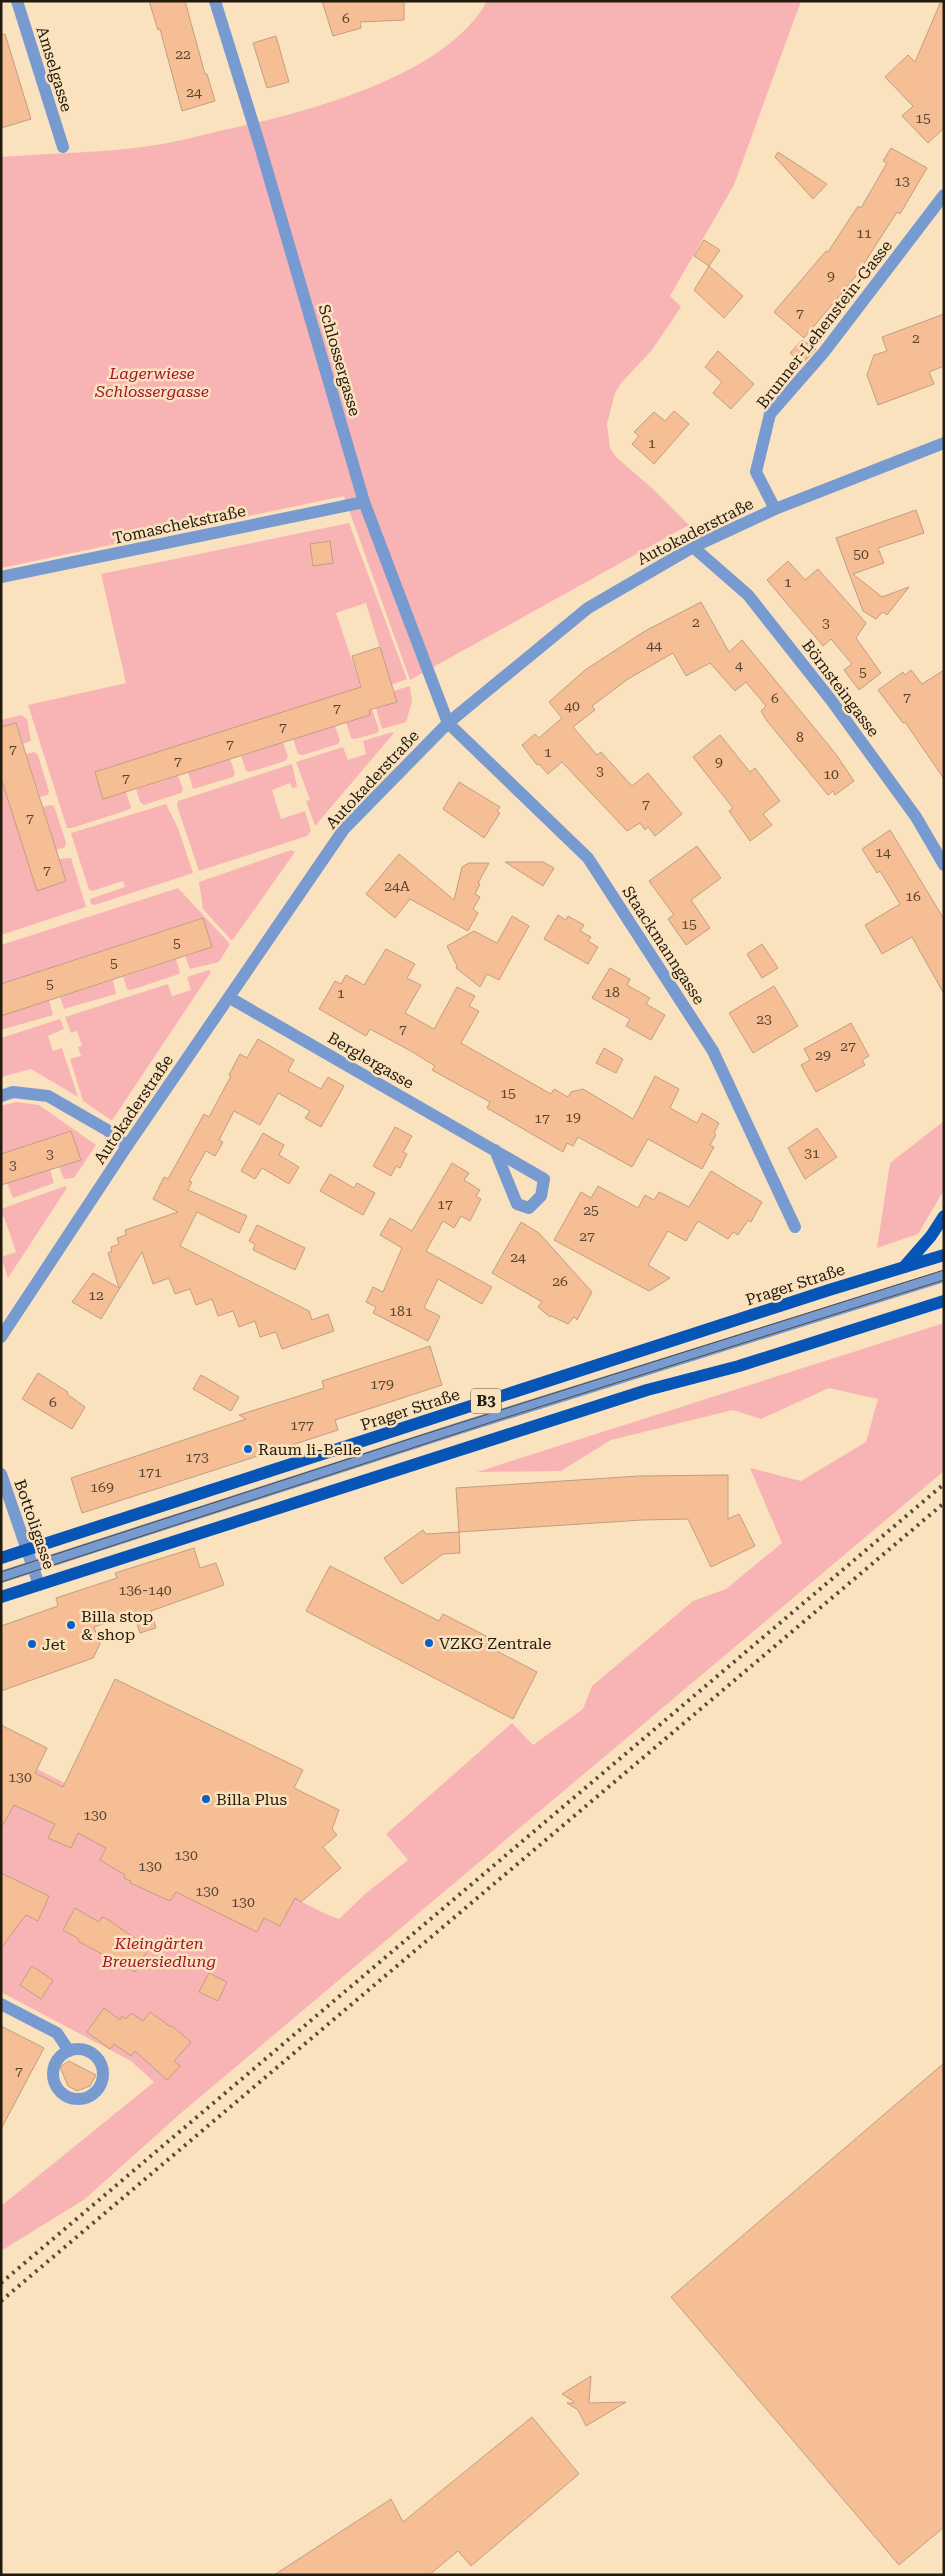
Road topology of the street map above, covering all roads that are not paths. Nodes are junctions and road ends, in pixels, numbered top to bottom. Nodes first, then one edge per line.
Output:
1 (17, 1) edge
2 (215, 1) edge
3 (62, 147) dead end
4 (944, 195) edge
5 (944, 443) edge
6 (364, 502) junction
7 (775, 509) junction
8 (693, 547) junction
9 (1, 577) edge
10 (448, 723) junction
11 (944, 865) edge
12 (230, 998) junction
13 (1, 1096) edge
14 (127, 1146) junction
15 (495, 1150) junction
16 (944, 1216) edge
17 (795, 1226) dead end
18 (944, 1255) edge
19 (904, 1267) junction
20 (944, 1276) edge
21 (940, 1301) edge
22 (1, 1337) edge
23 (1, 1474) edge
24 (28, 1549) junction
25 (1, 1558) edge
26 (33, 1567) junction
27 (1, 1577) edge
28 (39, 1585) junction
29 (1, 1597) edge
30 (1, 2004) edge
31 (68, 2051) dead end

1 - 3 street, Amselgasse
2 - 6 street, Schlossergasse
4 - 7 street, Brunner-Lehenstein-Gasse
5 - 7 street, Autokaderstraße
6 - 9 street, Tomaschekstraße
6 - 10 street, Schlossergasse
7 - 8 street, Autokaderstraße
8 - 10 street, Autokaderstraße
8 - 11 street, Börnsteingasse
10 - 12 street, Autokaderstraße
10 - 17 street, Staackmanngasse
12 - 14 street, Autokaderstraße
12 - 15 street, Berglergasse
13 - 14 street
14 - 22 street, Autokaderstraße
15 - 15 street, Berglergasse
16 - 19 main road
18 - 19 main road, Prager Straße / B3
19 - 24 main road, Prager Straße / B3
20 - 26 street
21 - 28 main road, B3
23 - 24 street, Bottoligasse
24 - 25 main road, Prager Straße / B3
24 - 26 street, Bottoligasse
26 - 27 street
26 - 28 street, Bottoligasse
28 - 29 main road, B3
30 - 31 street

